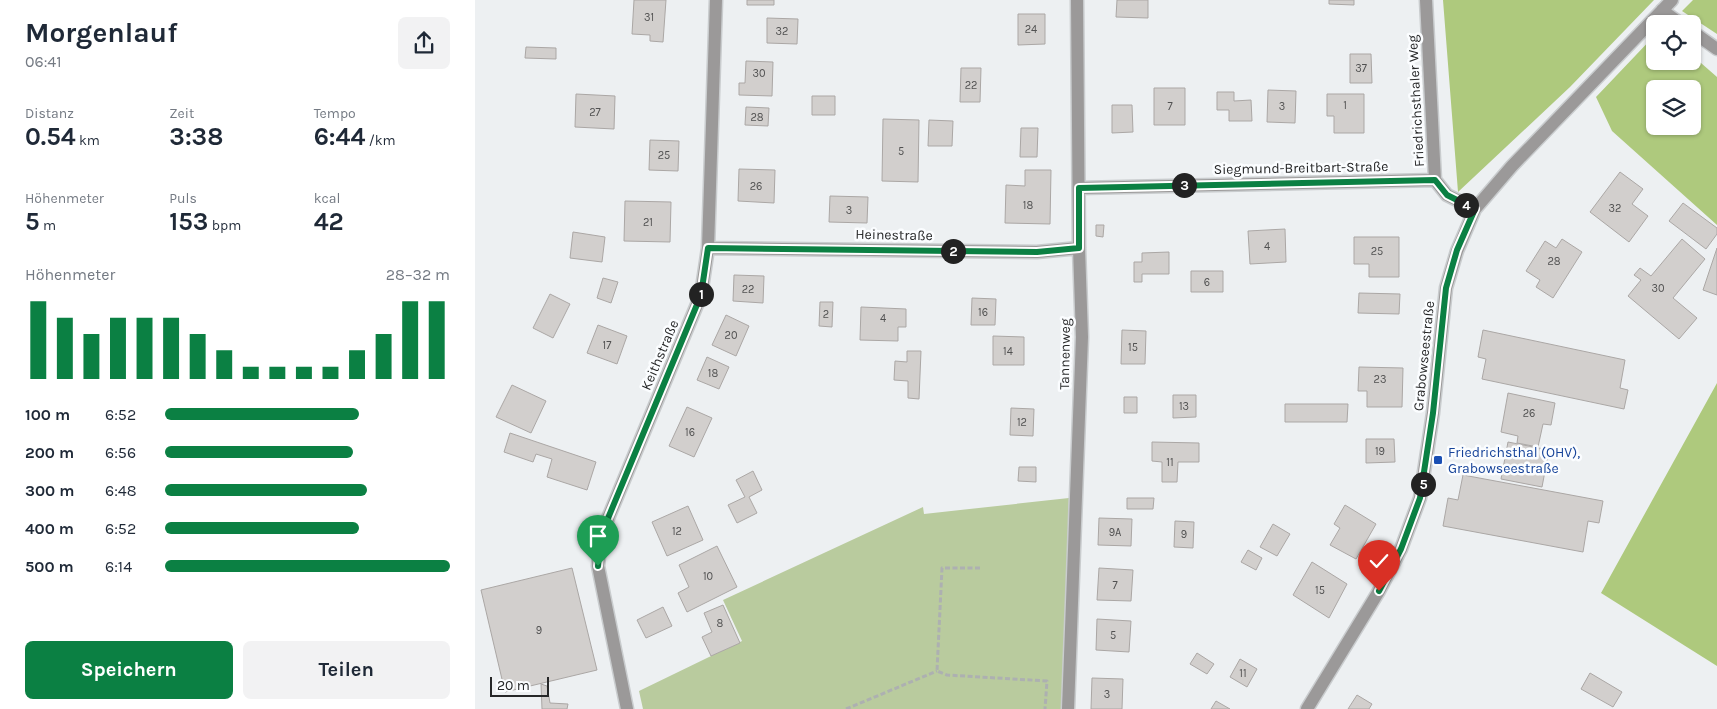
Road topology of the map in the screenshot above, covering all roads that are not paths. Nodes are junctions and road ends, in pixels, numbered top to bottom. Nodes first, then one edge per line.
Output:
1 (716, 0) edge
2 (1077, 0) edge
3 (1426, 0) edge
4 (1672, 0) edge
5 (1662, 10) junction
6 (1669, 15) edge
7 (1701, 38) edge
8 (1717, 49) edge
9 (1435, 180) junction
10 (1079, 188) junction
11 (1475, 209) junction
12 (708, 248) junction
13 (1079, 248) junction
14 (627, 709) edge
15 (1068, 709) edge
16 (1307, 709) edge

1 - 12 street, Keithstraße
2 - 10 street, Tannenweg
3 - 9 street, Friedrichsthaler Weg
4 - 5 street, Grabowseestraße
5 - 6 street
5 - 11 street, Grabowseestraße
7 - 8 street
9 - 10 street, Siegmund-Breitbart-Straße
9 - 11 street, Friedrichsthaler Weg
10 - 13 street, Tannenweg
11 - 16 street, Grabowseestraße
12 - 13 street, Heinestraße
12 - 14 street, Keithstraße
13 - 15 street, Tannenweg

